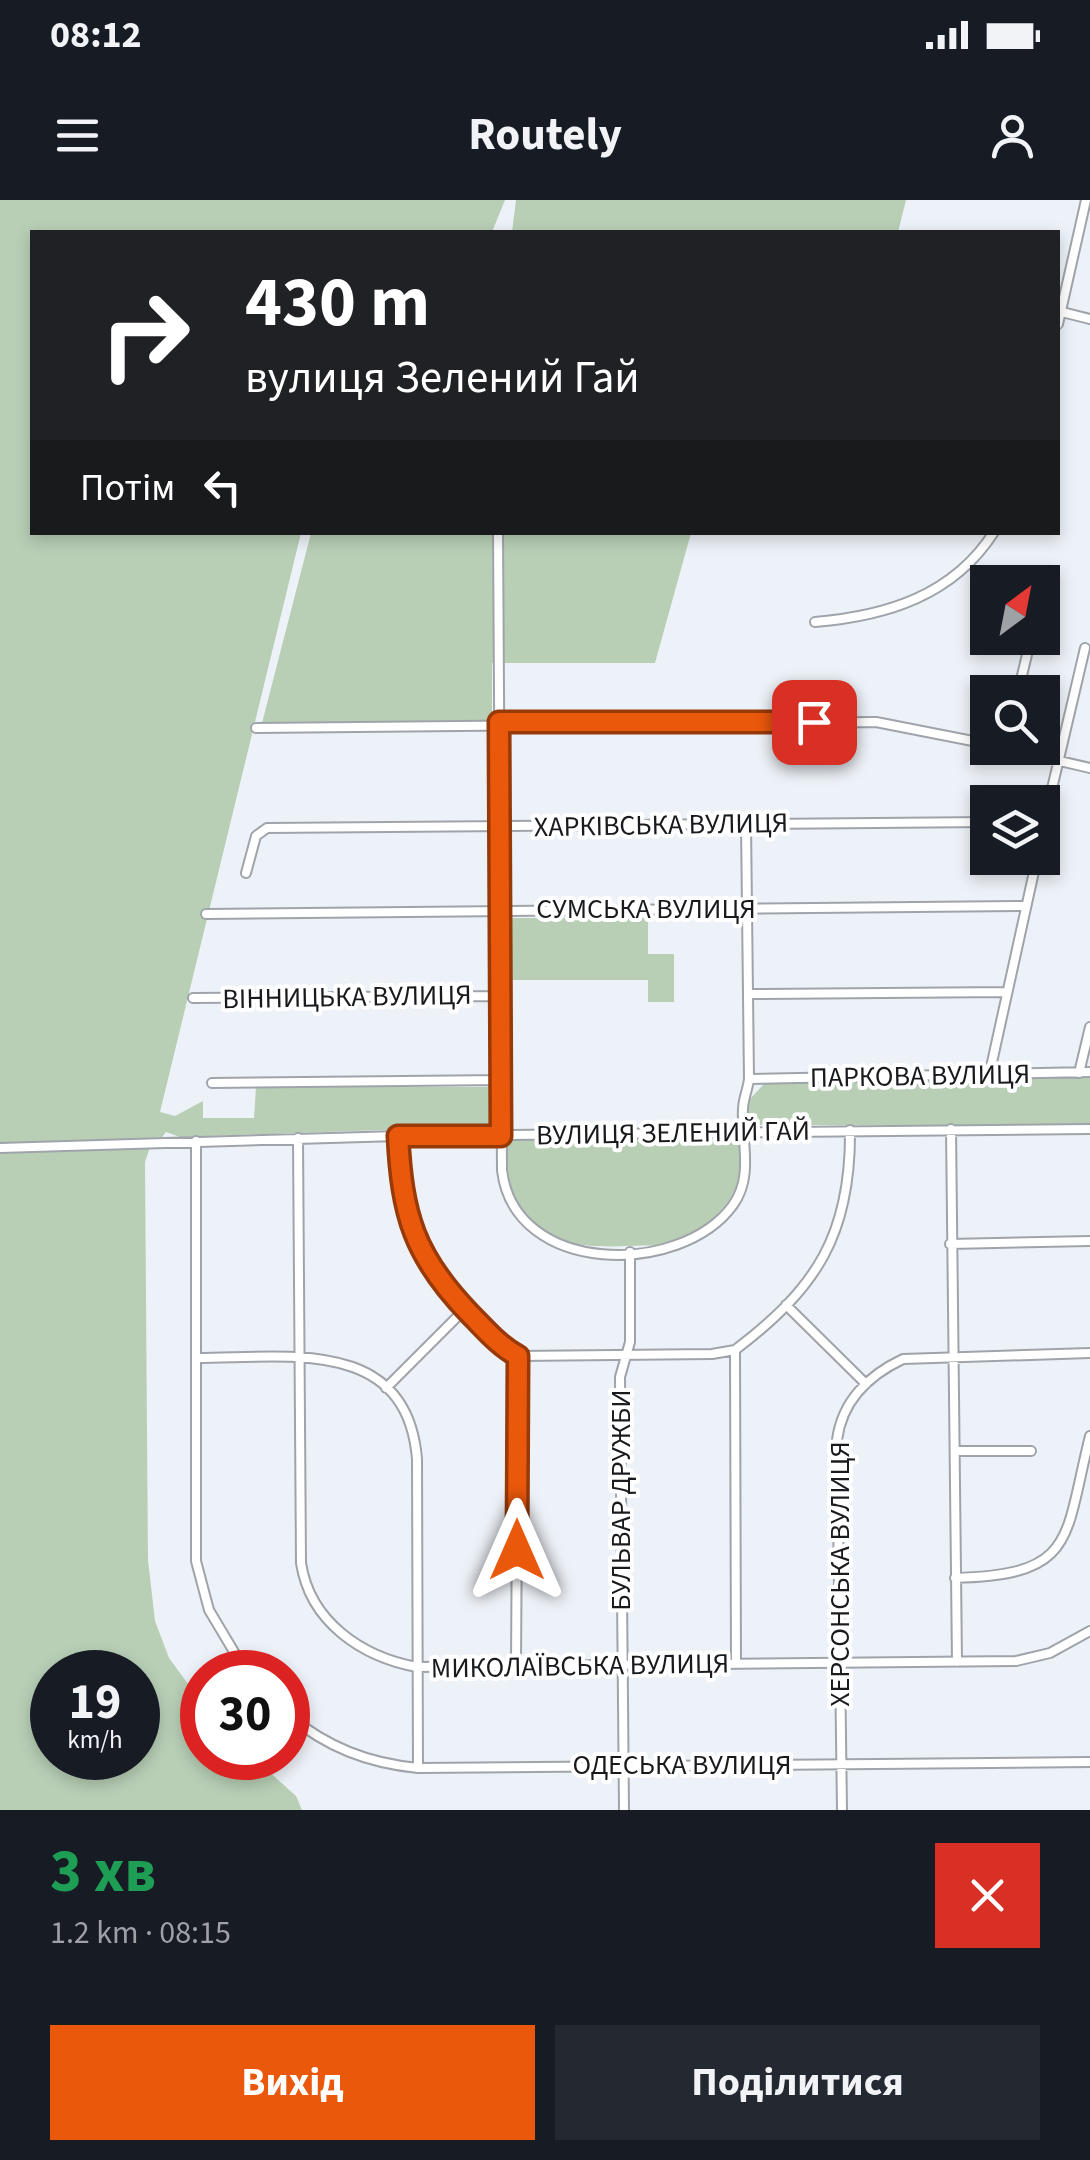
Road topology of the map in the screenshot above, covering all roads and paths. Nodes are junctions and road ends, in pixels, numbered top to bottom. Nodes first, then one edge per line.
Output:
1 (1086, 200) edge
2 (1060, 307) edge
3 (1060, 311) edge
4 (1090, 318) edge
5 (498, 535) edge
6 (991, 535) edge
7 (814, 622) dead end
8 (1085, 648) dead end
9 (499, 722) junction
10 (256, 728) dead end
11 (970, 740) edge
12 (1060, 756) edge
13 (1060, 760) edge
14 (1090, 768) edge
15 (970, 822) edge
16 (746, 824) junction
17 (500, 826) junction
18 (246, 873) dead end
19 (1032, 875) edge
20 (1026, 906) junction
21 (747, 909) junction
22 (502, 910) junction
23 (206, 914) dead end
24 (1006, 992) junction
25 (748, 994) junction
26 (501, 996) junction
27 (193, 998) dead end
28 (1090, 1027) edge
29 (1080, 1072) junction
30 (1090, 1072) edge
31 (989, 1076) junction
32 (749, 1079) junction
33 (502, 1080) junction
34 (212, 1083) dead end
35 (951, 1129) junction
36 (1090, 1129) edge
37 (850, 1130) junction
38 (746, 1133) junction
39 (398, 1136) junction
40 (501, 1136) junction
41 (298, 1138) junction
42 (196, 1141) junction
43 (0, 1148) edge
44 (1090, 1241) edge
45 (950, 1244) junction
46 (630, 1252) junction
47 (786, 1305) junction
48 (466, 1309) junction
49 (735, 1350) junction
50 (1090, 1353) edge
51 (626, 1355) junction
52 (518, 1356) junction
53 (954, 1356) junction
54 (197, 1358) junction
55 (301, 1358) junction
56 (866, 1384) junction
57 (386, 1388) junction
58 (1090, 1436) edge
59 (955, 1451) junction
60 (1030, 1451) dead end
61 (955, 1578) junction
62 (1090, 1632) edge
63 (233, 1650) edge
64 (957, 1662) junction
65 (621, 1664) junction
66 (736, 1664) junction
67 (840, 1664) junction
68 (516, 1666) junction
69 (417, 1667) junction
70 (310, 1730) edge
71 (1090, 1762) edge
72 (621, 1764) junction
73 (842, 1764) junction
74 (418, 1768) junction
75 (624, 1810) edge
76 (842, 1810) edge

1 - 2 street
3 - 4 street
5 - 9 street
6 - 7 street
8 - 12 street
9 - 10 street
9 - 11 street
9 - 17 street
13 - 14 street
15 - 16 street, ХАРКІВСЬКА ВУЛИЦЯ
16 - 17 street, ХАРКІВСЬКА ВУЛИЦЯ
16 - 21 street
17 - 18 street, ХАРКІВСЬКА ВУЛИЦЯ
17 - 22 street
19 - 20 street
20 - 21 street, СУМСЬКА ВУЛИЦЯ
20 - 24 street
21 - 22 street, СУМСЬКА ВУЛИЦЯ
21 - 25 street
22 - 23 street, СУМСЬКА ВУЛИЦЯ
22 - 26 street
24 - 25 street
24 - 31 street
25 - 32 street
26 - 27 street, ВІННИЦЬКА ВУЛИЦЯ
26 - 33 street
28 - 29 street
29 - 30 street, ПАРКОВА ВУЛИЦЯ
29 - 31 street, ПАРКОВА ВУЛИЦЯ
31 - 32 street, ПАРКОВА ВУЛИЦЯ
32 - 38 street
33 - 34 street
33 - 40 street
35 - 36 street, ВУЛИЦЯ ЗЕЛЕНИЙ ГАЙ
35 - 37 street, ВУЛИЦЯ ЗЕЛЕНИЙ ГАЙ
35 - 45 street
37 - 38 street, ВУЛИЦЯ ЗЕЛЕНИЙ ГАЙ
37 - 47 street
38 - 40 street, ВУЛИЦЯ ЗЕЛЕНИЙ ГАЙ
38 - 46 street
39 - 40 street, ВУЛИЦЯ ЗЕЛЕНИЙ ГАЙ
39 - 41 street, ВУЛИЦЯ ЗЕЛЕНИЙ ГАЙ
39 - 48 street
40 - 46 street
41 - 42 street, ВУЛИЦЯ ЗЕЛЕНИЙ ГАЙ
41 - 55 street, МИКОЛАЇВСЬКА ВУЛИЦЯ
42 - 43 street, ВУЛИЦЯ ЗЕЛЕНИЙ ГАЙ
42 - 54 street
44 - 45 street
45 - 53 street
46 - 51 street, БУЛЬВАР ДРУЖБИ
47 - 49 street
47 - 56 street
48 - 52 street
48 - 57 street
49 - 51 street
49 - 66 street
50 - 53 street, ХЕРСОНСЬКА ВУЛИЦЯ
51 - 52 street
51 - 65 street, БУЛЬВАР ДРУЖБИ
52 - 68 street
53 - 56 street, ХЕРСОНСЬКА ВУЛИЦЯ
53 - 59 street
54 - 55 street
54 - 63 street
55 - 57 street
55 - 69 street, МИКОЛАЇВСЬКА ВУЛИЦЯ
56 - 67 street, ХЕРСОНСЬКА ВУЛИЦЯ
57 - 69 street
58 - 61 street
59 - 60 street
59 - 61 street
61 - 64 street
62 - 64 street, МИКОЛАЇВСЬКА ВУЛИЦЯ
64 - 67 street, МИКОЛАЇВСЬКА ВУЛИЦЯ
65 - 66 street, МИКОЛАЇВСЬКА ВУЛИЦЯ
65 - 68 street, МИКОЛАЇВСЬКА ВУЛИЦЯ
65 - 72 street, БУЛЬВАР ДРУЖБИ
66 - 67 street, МИКОЛАЇВСЬКА ВУЛИЦЯ
67 - 73 street, ХЕРСОНСЬКА ВУЛИЦЯ
68 - 69 street, МИКОЛАЇВСЬКА ВУЛИЦЯ
69 - 74 street
70 - 74 street, ОДЕСЬКА ВУЛИЦЯ
71 - 73 street, ОДЕСЬКА ВУЛИЦЯ
72 - 73 street, ОДЕСЬКА ВУЛИЦЯ
72 - 74 street, ОДЕСЬКА ВУЛИЦЯ
72 - 75 street, БУЛЬВАР ДРУЖБИ
73 - 76 street, ХЕРСОНСЬКА ВУЛИЦЯ

